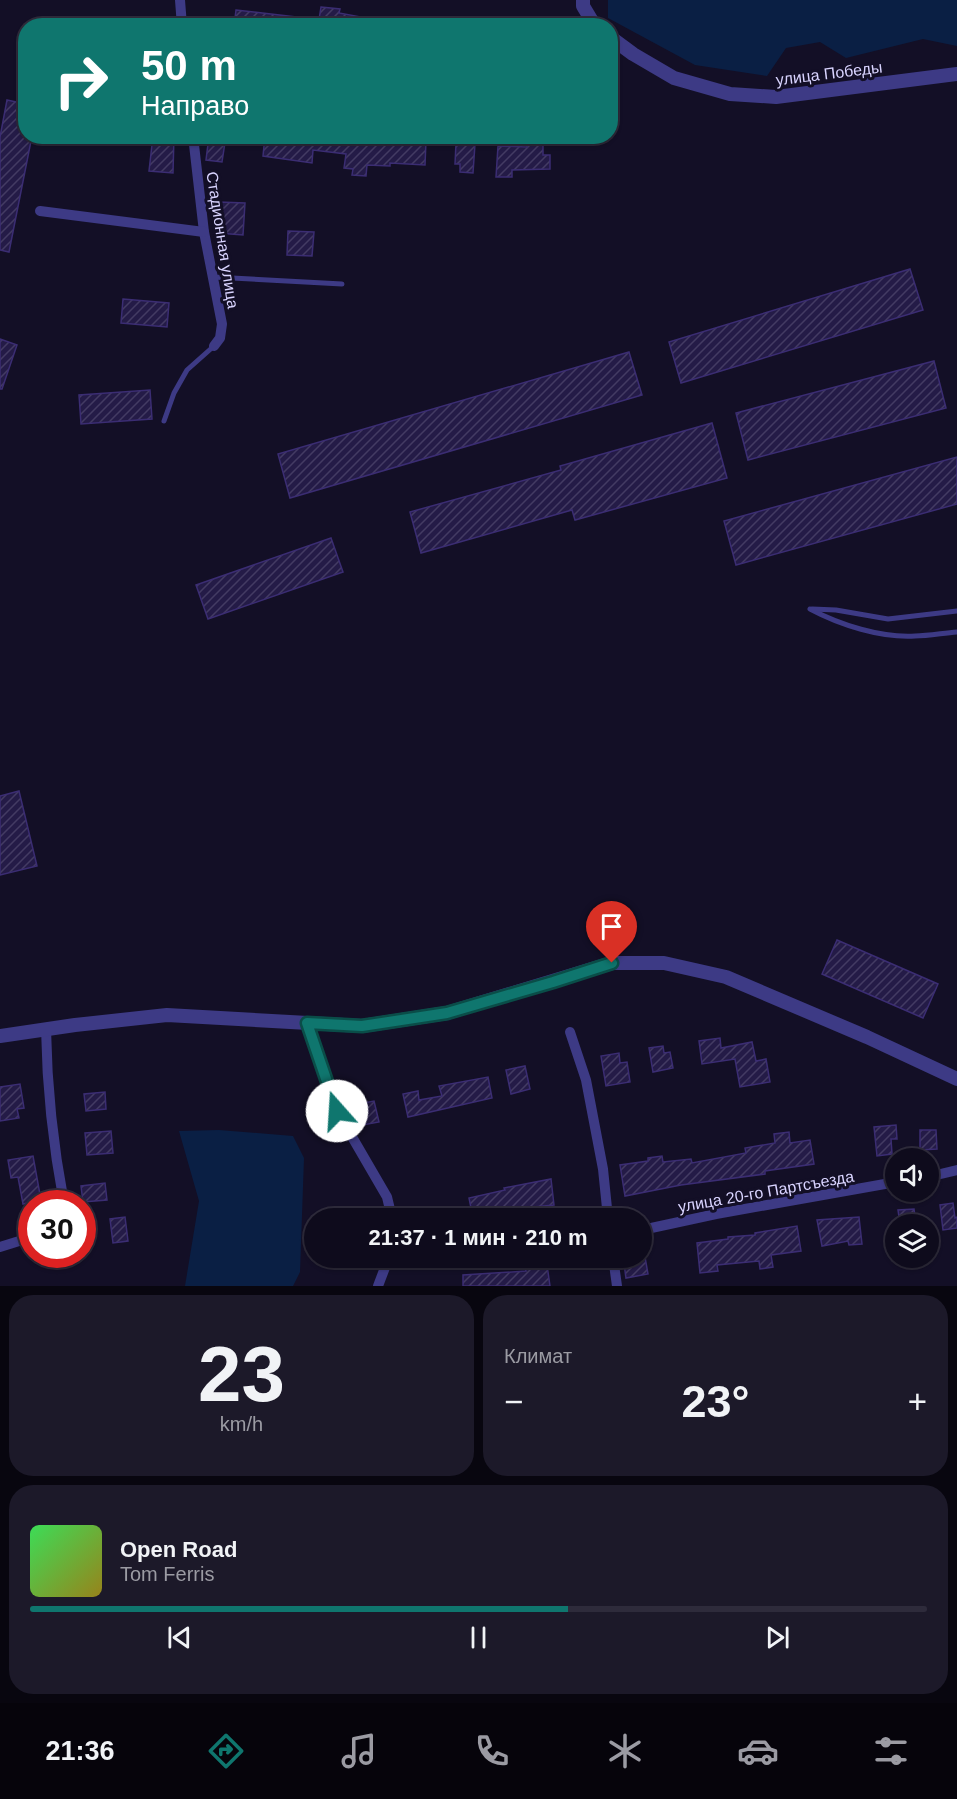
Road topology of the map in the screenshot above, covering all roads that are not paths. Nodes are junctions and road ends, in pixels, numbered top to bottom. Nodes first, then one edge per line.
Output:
1 (180, 0) edge
2 (583, 0) edge
3 (181, 18) edge
4 (590, 18) edge
5 (618, 44) edge
6 (957, 74) edge
7 (194, 144) edge
8 (40, 211) dead end
9 (204, 232) junction
10 (213, 277) junction
11 (342, 284) dead end
12 (214, 346) joint
13 (164, 422) dead end
14 (957, 611) edge
15 (957, 632) edge
16 (307, 1023) junction
17 (46, 1029) junction
18 (570, 1032) dead end
19 (0, 1036) edge
20 (957, 1079) edge
21 (957, 1170) edge
22 (939, 1174) edge
23 (885, 1184) edge
24 (61, 1190) edge
25 (390, 1208) edge
26 (607, 1208) edge
27 (652, 1228) edge
28 (18, 1241) edge
29 (0, 1247) edge
30 (385, 1268) edge
31 (615, 1268) edge
32 (378, 1286) edge
33 (617, 1286) edge

1 - 3 street
2 - 4 street
5 - 6 street, улица Победы
7 - 9 street, Стадионная улица
8 - 9 street
9 - 10 street, Стадионная улица
10 - 11 lane
10 - 12 street, Стадионная улица
12 - 13 lane
14 - 15 lane
16 - 17 street
16 - 20 street
16 - 25 street
17 - 19 street
17 - 24 street
18 - 26 street
21 - 22 street
23 - 27 street, улица 20-го Партсъезда
28 - 29 street
30 - 32 street
31 - 33 street

